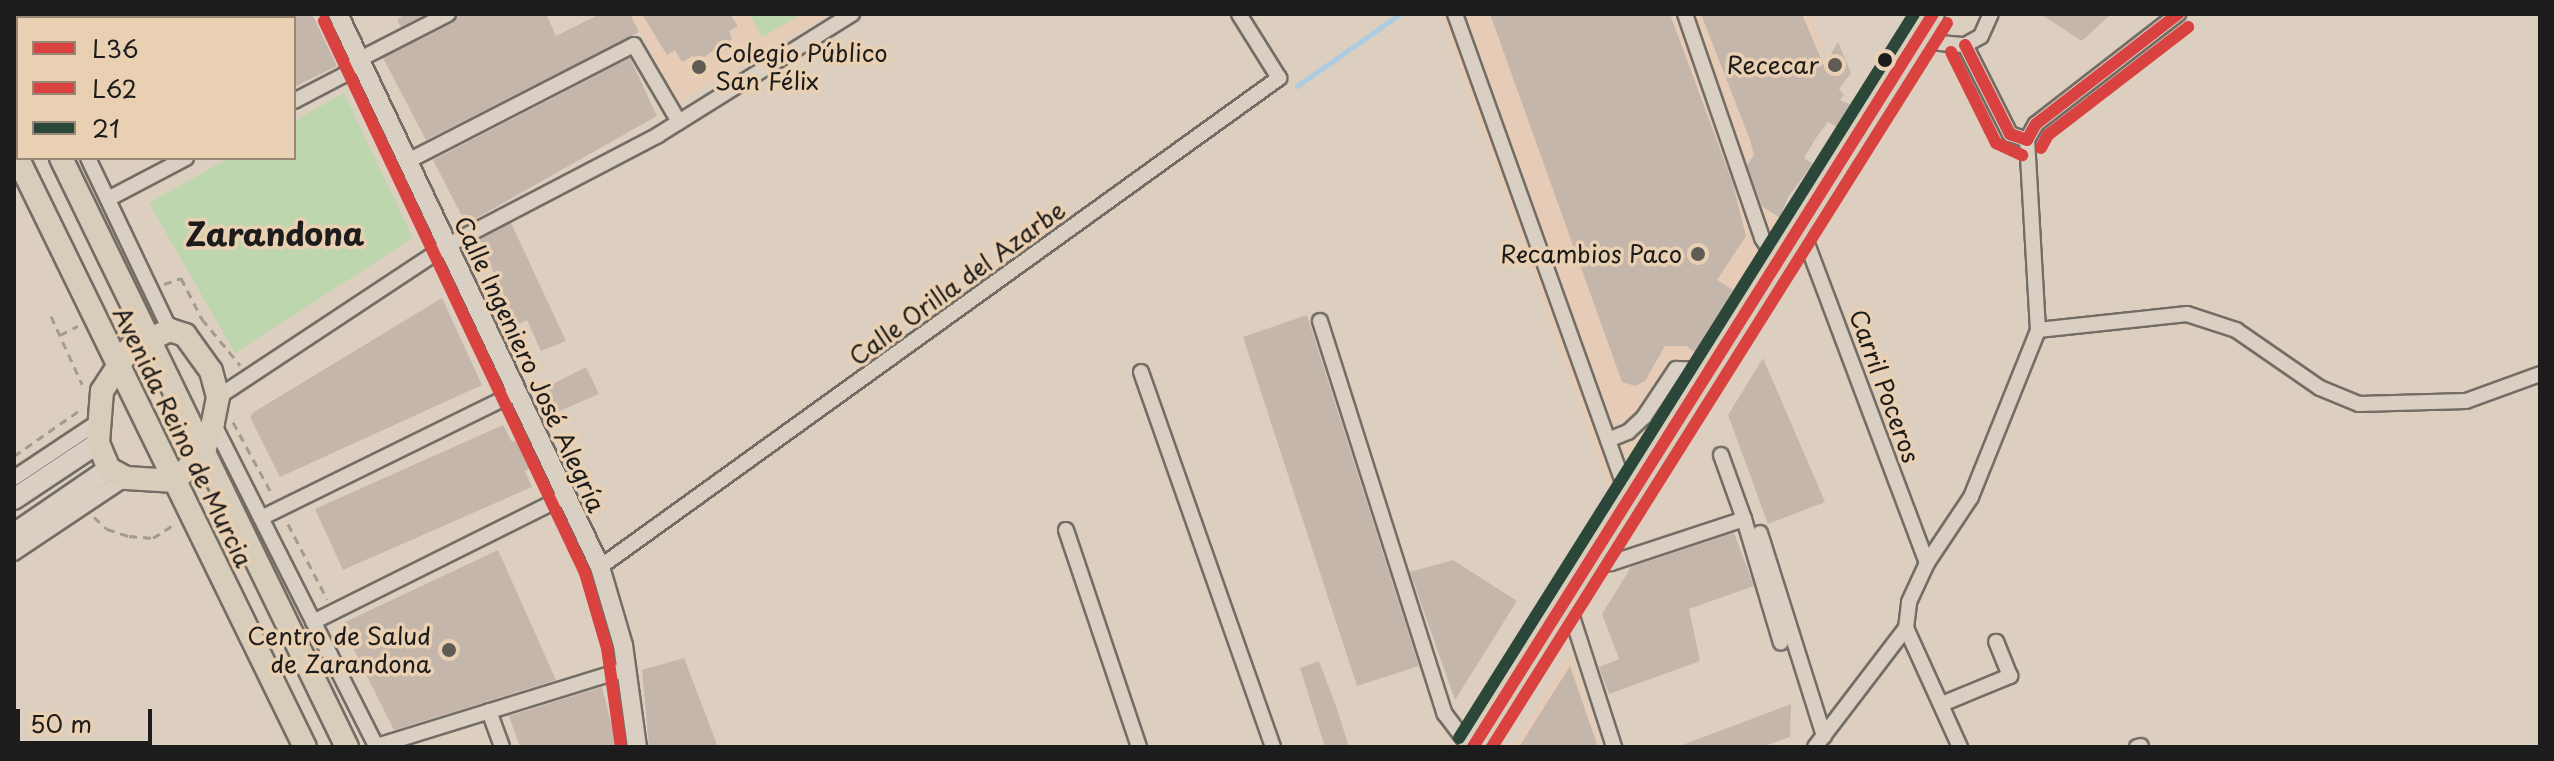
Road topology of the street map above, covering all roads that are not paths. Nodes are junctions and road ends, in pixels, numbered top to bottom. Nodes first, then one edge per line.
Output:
1 (338, 14) edge
2 (448, 14) edge
3 (852, 14) edge
4 (1239, 14) edge
5 (1455, 14) edge
6 (1685, 14) edge
7 (1991, 14) edge
8 (2178, 14) edge
9 (1927, 23) edge
10 (1965, 45) junction
11 (360, 59) junction
12 (296, 100) edge
13 (679, 122) junction
14 (2027, 140) junction
15 (18, 160) edge
16 (62, 160) edge
17 (89, 160) edge
18 (182, 160) edge
19 (408, 161) junction
20 (108, 199) junction
21 (1800, 225) junction
22 (448, 245) junction
23 (1777, 261) junction
24 (1320, 321) dead end
25 (2038, 330) junction
26 (159, 333) junction
27 (117, 360) junction
28 (1708, 370) junction
29 (1141, 372) dead end
30 (2540, 374) edge
31 (517, 392) junction
32 (226, 403) junction
33 (213, 423) junction
34 (98, 432) junction
35 (1608, 440) junction
36 (204, 451) junction
37 (1721, 455) dead end
38 (117, 474) junction
39 (14, 478) edge
40 (175, 481) junction
41 (566, 496) junction
42 (14, 499) edge
43 (1629, 499) junction
44 (261, 518) junction
45 (1744, 519) junction
46 (1066, 530) dead end
47 (1760, 533) dead end
48 (14, 534) edge
49 (14, 553) edge
50 (1927, 563) junction
51 (1588, 564) junction
52 (600, 567) junction
53 (1566, 598) junction
54 (313, 622) junction
55 (1906, 628) junction
56 (1996, 642) dead end
57 (1781, 643) dead end
58 (626, 669) junction
59 (1942, 704) junction
60 (489, 711) junction
61 (1820, 742) edge
62 (305, 747) edge
63 (347, 747) edge
64 (377, 747) edge
65 (502, 747) edge
66 (637, 747) edge
67 (1139, 747) edge
68 (1273, 747) edge
69 (1472, 747) edge
70 (1614, 747) edge
71 (1960, 747) edge

1 - 11 street, Calle Ingeniero José Alegría
2 - 11 street
3 - 13 street
4 - 52 street, Calle Orilla del Azarbe
5 - 35 street
6 - 23 street
7 - 10 street
8 - 14 street
9 - 10 street
9 - 21 main road
10 - 14 street
11 - 12 street
11 - 19 street, Calle Ingeniero José Alegría
13 - 19 street
13 - 22 street
14 - 25 street
15 - 27 main road, Avenida Reino de Murcia
16 - 26 main road, Avenida Reino de Murcia
17 - 20 street
18 - 20 street
19 - 22 street, Calle Ingeniero José Alegría
20 - 26 street
21 - 23 main road
21 - 50 street, Carril Poceros
22 - 31 street, Calle Ingeniero José Alegría
22 - 32 street
23 - 28 main road
24 - 69 street
25 - 30 street
25 - 50 street
26 - 27 main road
26 - 32 main road
26 - 36 main road, Avenida Reino de Murcia
27 - 34 main road
27 - 40 main road, Avenida Reino de Murcia
28 - 35 street
28 - 43 main road
29 - 68 street
31 - 41 street, Calle Ingeniero José Alegría
31 - 44 street
32 - 33 main road
33 - 36 main road
33 - 44 street
34 - 38 main road
34 - 39 street
34 - 42 main road
35 - 43 street
36 - 40 main road
36 - 63 main road, Avenida Reino de Murcia
37 - 45 street
38 - 40 main road
38 - 48 main road
38 - 49 street
40 - 62 main road, Avenida Reino de Murcia
41 - 52 street, Calle Ingeniero José Alegría
41 - 54 street
43 - 51 main road
44 - 54 street
45 - 51 street
45 - 57 street
46 - 67 street
47 - 61 street
50 - 55 street
51 - 53 main road
52 - 58 street, Calle Ingeniero José Alegría
53 - 69 main road
53 - 70 street
54 - 64 street
55 - 59 street
55 - 61 street
56 - 59 street
58 - 60 street
58 - 66 street, Calle Ingeniero José Alegría
59 - 71 street
60 - 64 street
60 - 65 street

